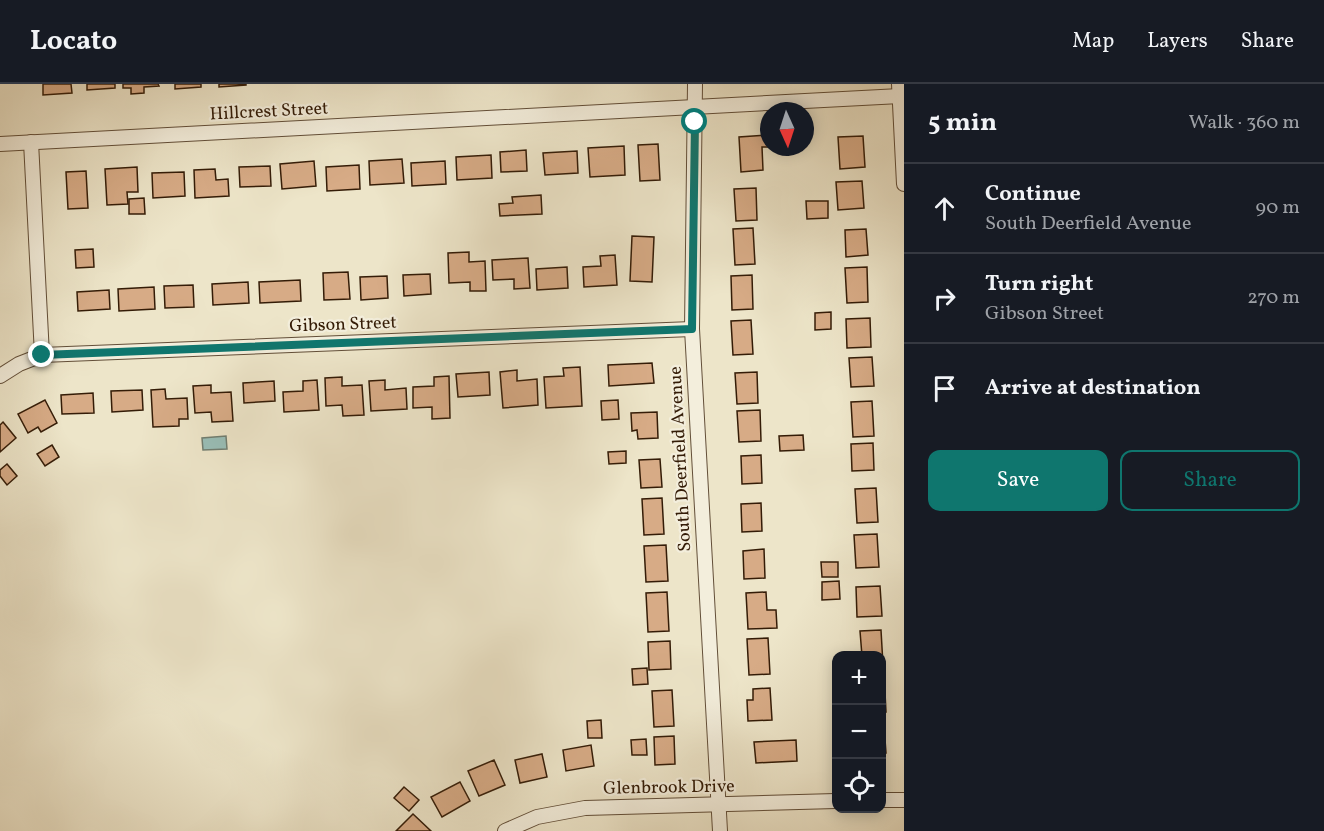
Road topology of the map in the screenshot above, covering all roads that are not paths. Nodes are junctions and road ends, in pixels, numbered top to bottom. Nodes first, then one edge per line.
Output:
1 (695, 84) edge
2 (900, 90) edge
3 (695, 107) junction
4 (31, 142) junction
5 (0, 144) edge
6 (904, 183) edge
7 (692, 329) junction
8 (42, 355) junction
9 (0, 376) edge
10 (886, 800) edge
11 (904, 800) edge
12 (832, 801) edge
13 (719, 804) junction
14 (505, 831) edge
15 (720, 831) edge

1 - 3 street, South Deerfield Avenue
2 - 3 street, Hillcrest Street
2 - 6 street
3 - 4 street, Hillcrest Street
3 - 7 street, South Deerfield Avenue
4 - 5 street, Hillcrest Street
4 - 8 street
7 - 8 street, Gibson Street
7 - 13 street, South Deerfield Avenue
8 - 9 street, Gibson Street
10 - 11 street
12 - 13 street, Glenbrook Drive
13 - 14 street, Glenbrook Drive
13 - 15 street, South Deerfield Avenue

